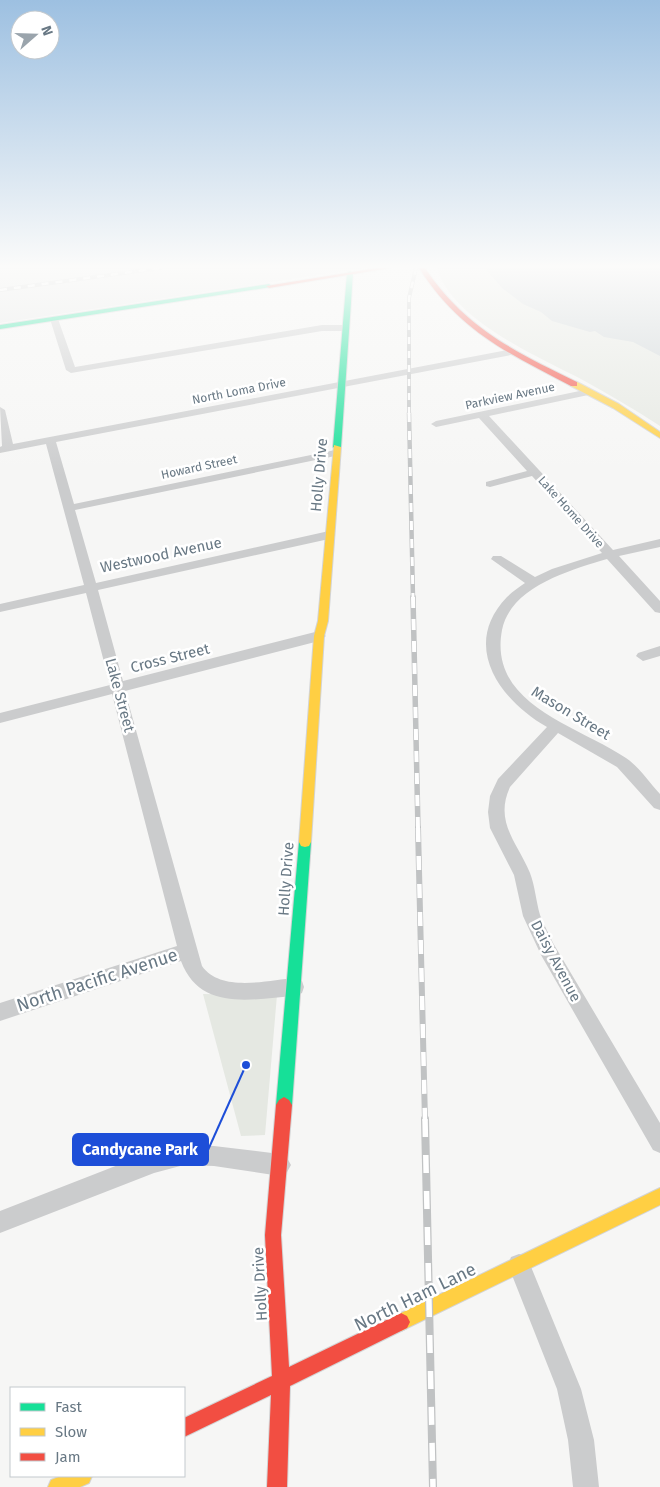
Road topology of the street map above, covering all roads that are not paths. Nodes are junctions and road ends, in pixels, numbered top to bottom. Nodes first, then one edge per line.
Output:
1 (60, 337) edge
2 (266, 337) edge
3 (345, 337) edge
4 (489, 337) edge
5 (512, 352) junction
6 (342, 384) junction
7 (589, 392) junction
8 (0, 410) edge
9 (482, 415) junction
10 (436, 424) dead end
11 (660, 436) edge
12 (50, 440) junction
13 (4, 449) edge
14 (335, 454) junction
15 (535, 472) junction
16 (490, 484) dead end
17 (68, 508) junction
18 (329, 535) junction
19 (660, 543) edge
20 (610, 556) junction
21 (497, 559) dead end
22 (533, 582) junction
23 (91, 587) junction
24 (0, 608) edge
25 (660, 609) edge
26 (319, 636) junction
27 (660, 651) edge
28 (643, 656) dead end
29 (118, 688) junction
30 (0, 718) edge
31 (556, 726) junction
32 (660, 804) edge
33 (187, 950) junction
34 (294, 987) junction
35 (0, 1012) edge
36 (660, 1143) edge
37 (280, 1165) junction
38 (660, 1196) edge
39 (0, 1222) edge
40 (519, 1265) junction
41 (281, 1382) junction
42 (185, 1428) edge
43 (80, 1477) edge
44 (58, 1487) edge
45 (277, 1487) edge
46 (586, 1487) edge

1 - 2 street
3 - 6 street, Holly Drive
4 - 5 street
5 - 6 street, North Loma Drive
5 - 7 street
6 - 12 street, North Loma Drive
6 - 14 street, Holly Drive
7 - 9 street, Parkview Avenue
7 - 11 street
8 - 13 street
9 - 10 street, Parkview Avenue
9 - 15 street, Lake Home Drive
12 - 13 street, North Loma Drive
12 - 17 street, Lake Street
14 - 17 street, Howard Street
14 - 18 street, Holly Drive
15 - 16 street
15 - 20 street, Lake Home Drive
17 - 23 street, Lake Street
18 - 23 street, Westwood Avenue
18 - 26 street, Holly Drive
19 - 20 street, Mason Street
20 - 22 street, Mason Street
20 - 25 street, Lake Home Drive
21 - 22 street
22 - 31 street, Mason Street
23 - 24 street, Westwood Avenue
23 - 29 street, Lake Street
26 - 29 street, Cross Street
26 - 34 street, Holly Drive
27 - 28 street
29 - 30 street, Cross Street
29 - 33 street, Lake Street
31 - 32 street, Mason Street
31 - 36 street, Daisy Avenue
33 - 34 street, North Pacific Avenue
33 - 35 street, North Pacific Avenue
34 - 37 street, Holly Drive
37 - 39 street
37 - 41 street, Holly Drive
38 - 40 street, North Ham Lane
40 - 41 street, North Ham Lane
40 - 46 street
41 - 42 street, North Ham Lane
41 - 45 street, Holly Drive
43 - 44 street

